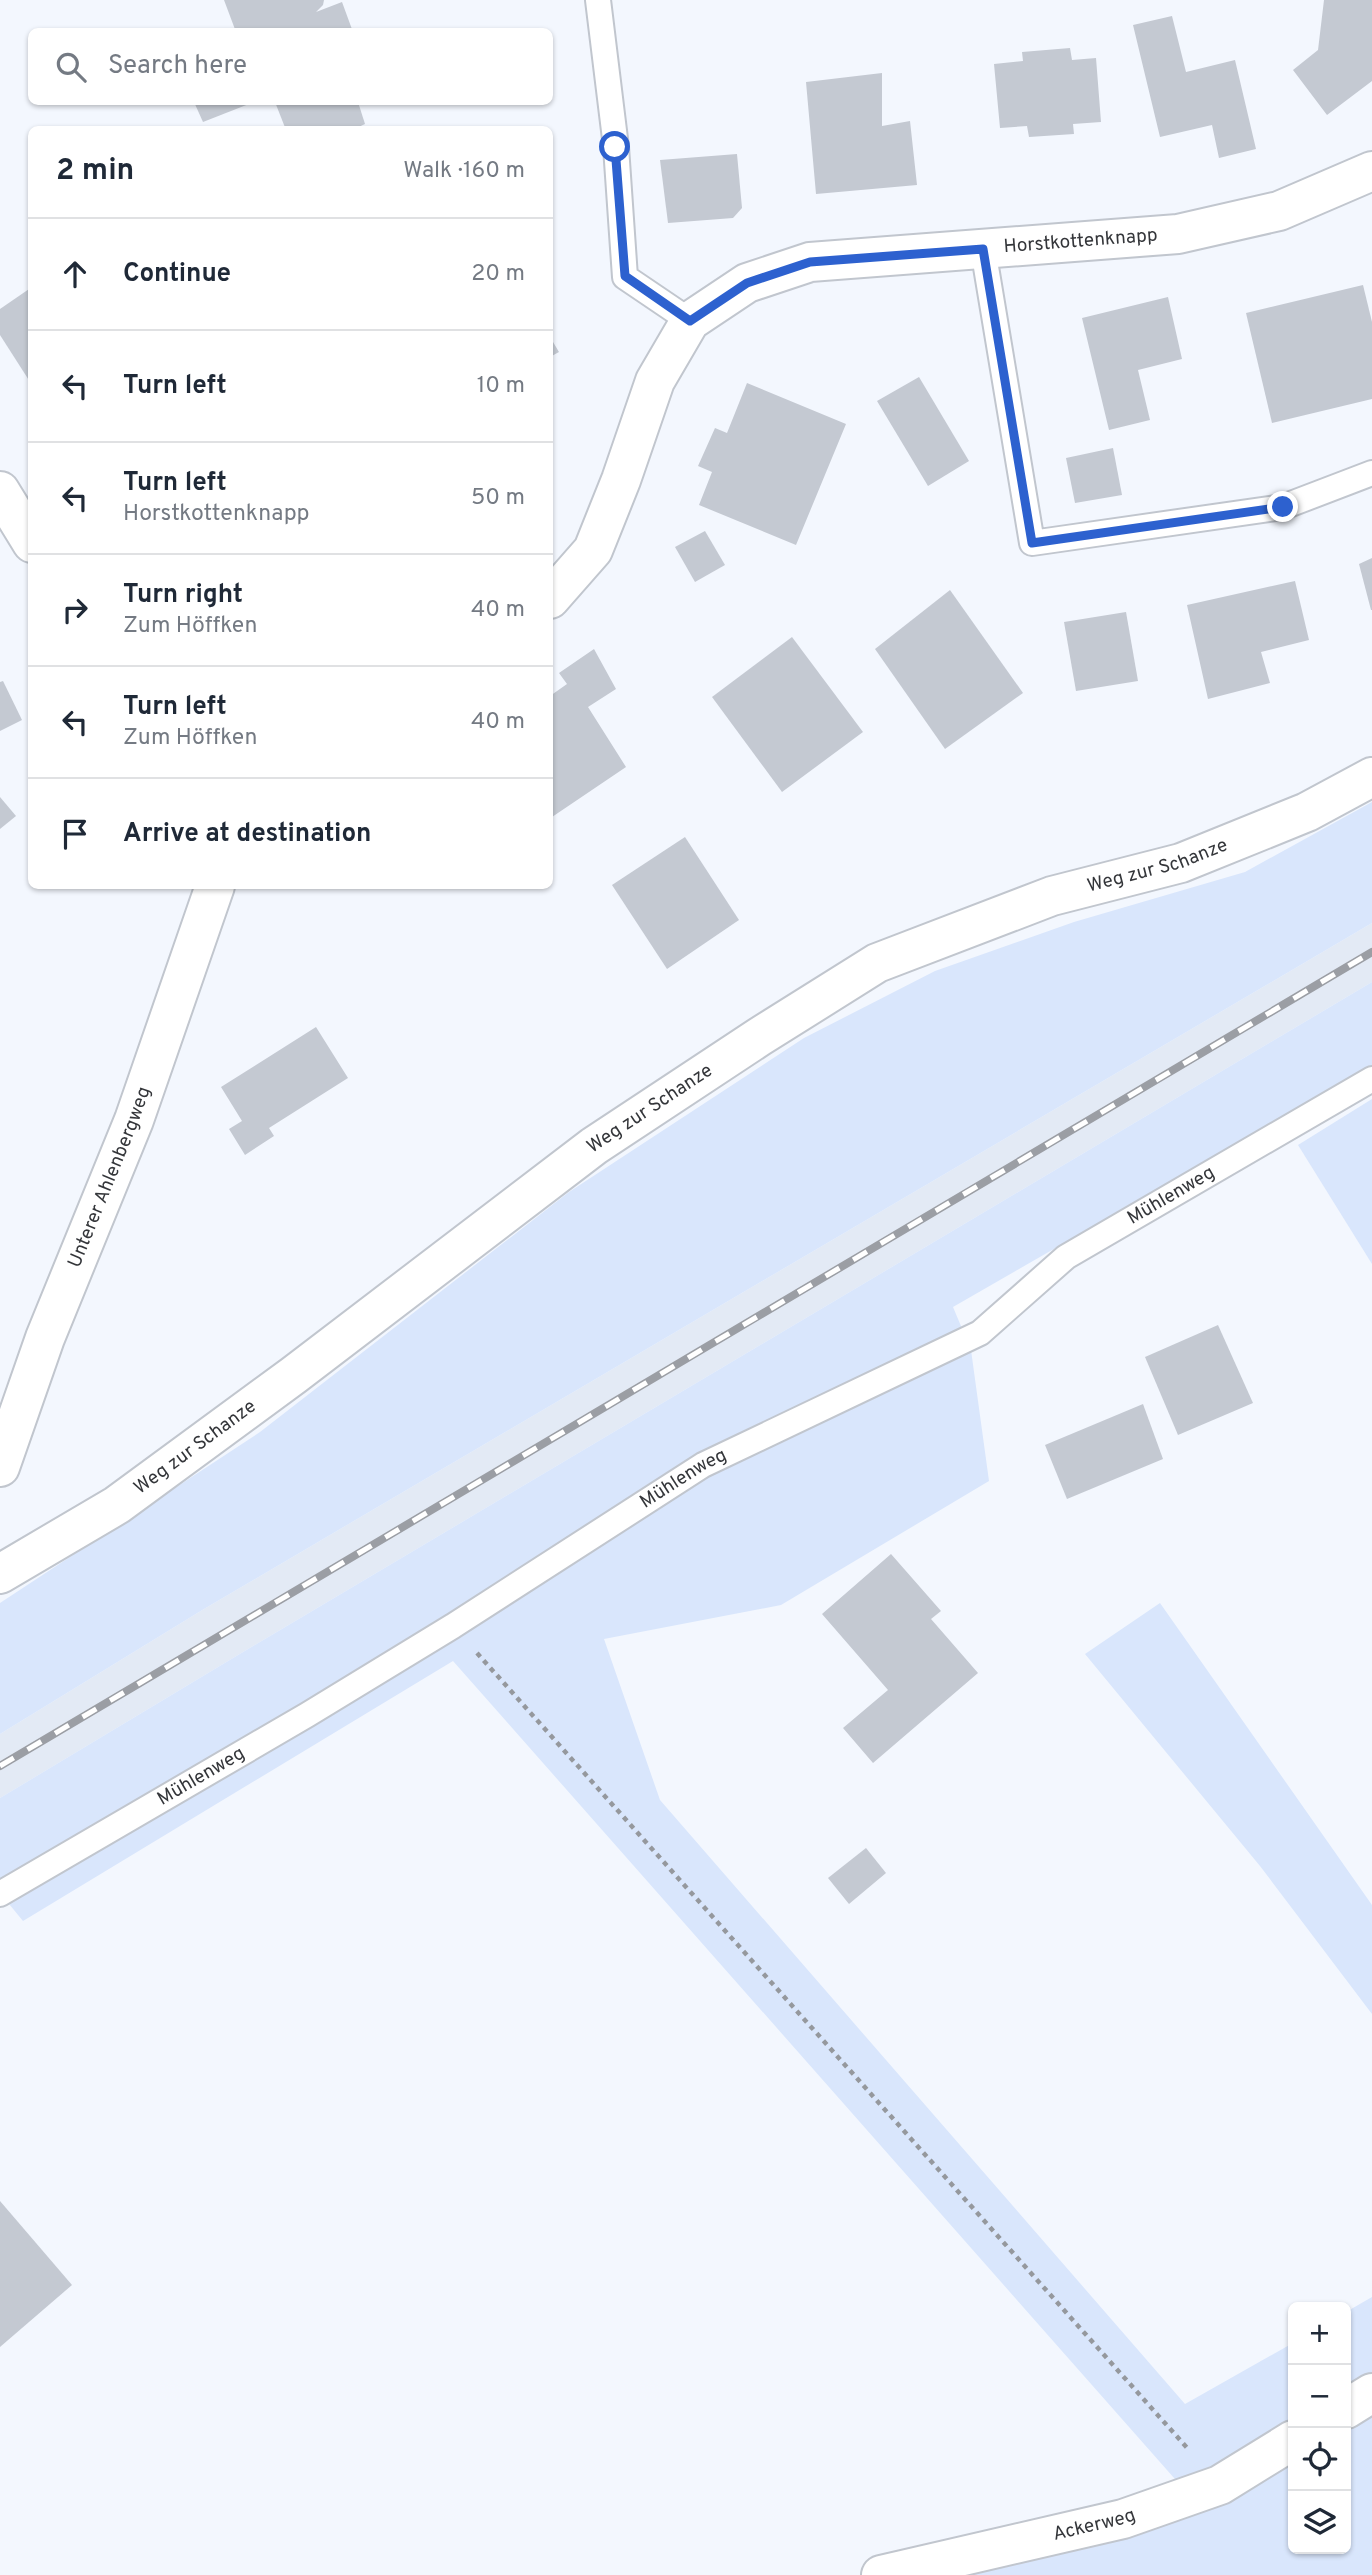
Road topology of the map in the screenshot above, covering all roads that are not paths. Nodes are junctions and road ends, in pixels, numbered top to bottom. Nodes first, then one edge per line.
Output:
1 (598, 0) edge
2 (1372, 171) edge
3 (983, 249) junction
4 (690, 321) junction
5 (1372, 473) edge
6 (0, 491) edge
7 (28, 536) edge
8 (553, 596) edge
9 (1372, 777) edge
10 (214, 889) edge
11 (1372, 1079) edge
12 (0, 1467) edge
13 (0, 1574) edge
14 (0, 1894) edge
15 (1372, 2393) edge
16 (1351, 2406) edge
17 (1288, 2443) edge
18 (881, 2575) edge

1 - 4 lane
2 - 3 street, Horstkottenknapp
3 - 4 street, Horstkottenknapp
3 - 5 lane
4 - 8 street, Horstkottenknapp
6 - 7 street
9 - 13 street, Weg zur Schanze
10 - 12 street, Unterer Ahlenbergweg
11 - 14 lane, Mühlenweg
15 - 16 street
17 - 18 street, Ackerweg

